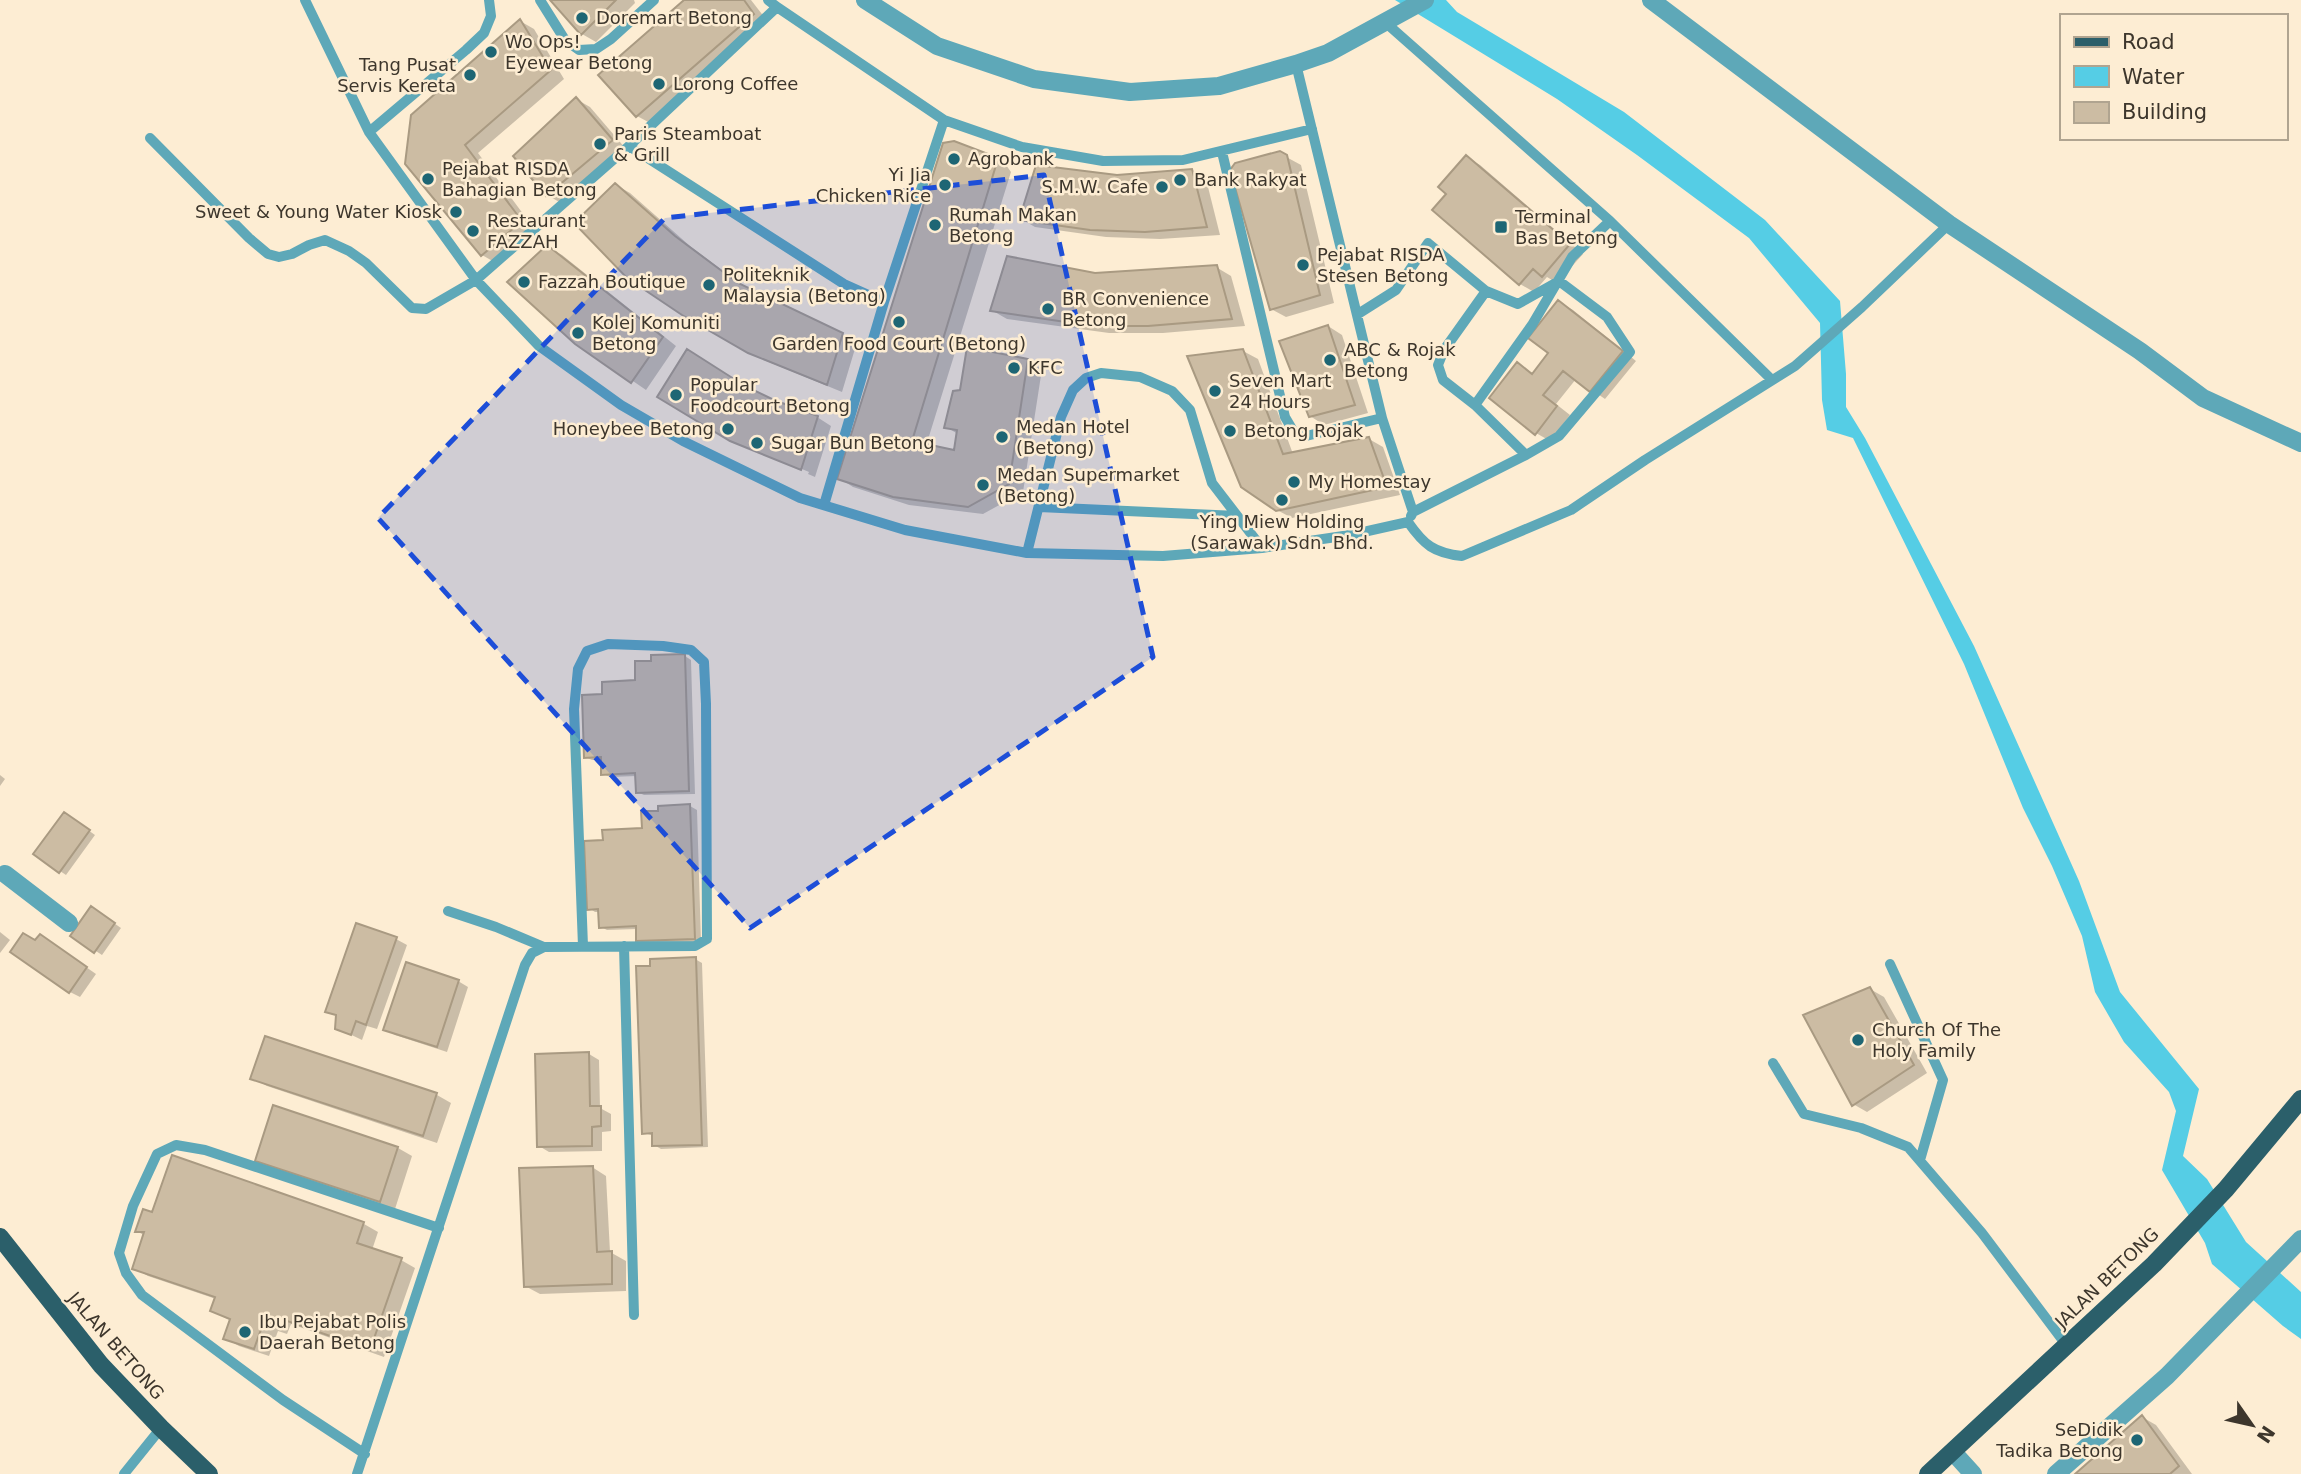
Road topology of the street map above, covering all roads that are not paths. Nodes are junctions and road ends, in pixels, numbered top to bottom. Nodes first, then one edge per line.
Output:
1 (305, 0) edge
2 (489, 0) edge
3 (540, 0) edge
4 (865, 0) edge
5 (1426, 0) edge
6 (652, 1) edge
7 (1660, 2) edge
8 (773, 4) edge
9 (1394, 19) junction
10 (1296, 64) junction
11 (944, 120) junction
12 (1312, 129) junction
13 (369, 132) junction
14 (150, 138) dead end
15 (629, 146) junction
16 (1222, 152) junction
17 (1610, 222) junction
18 (1949, 224) junction
19 (476, 280) junction
20 (1559, 281) junction
21 (1486, 291) junction
22 (884, 302) junction
23 (1358, 314) junction
24 (1771, 379) junction
25 (1475, 405) junction
26 (1382, 418) junction
27 (2301, 443) edge
28 (1526, 454) junction
29 (824, 505) junction
30 (1039, 507) junction
31 (1413, 512) junction
32 (1237, 516) junction
33 (1408, 522) junction
34 (1262, 548) junction
35 (1027, 553) junction
36 (6, 873) edge
37 (448, 911) dead end
38 (69, 923) dead end
39 (583, 946) junction
40 (624, 946) junction
41 (544, 947) junction
42 (1891, 964) dead end
43 (1773, 1063) dead end
44 (2301, 1099) edge
45 (1920, 1160) junction
46 (439, 1228) junction
47 (0, 1237) edge
48 (2301, 1239) edge
49 (634, 1315) dead end
50 (2067, 1346) junction
51 (161, 1428) junction
52 (1953, 1452) junction
53 (365, 1454) junction
54 (124, 1474) edge
55 (209, 1474) edge
56 (357, 1474) edge
57 (1928, 1474) edge
58 (1973, 1474) edge
59 (2056, 1474) edge

1 - 13 lane
2 - 13 lane
3 - 6 lane
4 - 10 street
5 - 9 street
7 - 18 street
8 - 11 lane
8 - 15 lane
9 - 10 street
9 - 17 lane
10 - 12 lane
11 - 16 lane
11 - 22 lane
12 - 16 lane
12 - 23 lane
13 - 19 lane
14 - 19 lane
15 - 19 lane
15 - 22 lane
16 - 26 lane
17 - 20 lane
17 - 24 lane
18 - 24 lane
18 - 27 street
19 - 29 lane
20 - 21 lane
20 - 25 lane
20 - 28 lane
21 - 23 lane
21 - 25 lane
22 - 29 lane
23 - 26 lane
24 - 33 lane
25 - 28 lane
26 - 31 lane
28 - 31 lane
29 - 35 lane
30 - 32 lane
30 - 32 lane
30 - 35 lane
31 - 33 lane
32 - 34 lane
33 - 34 lane
34 - 35 lane
36 - 38 street
37 - 41 lane
39 - 40 lane
39 - 40 lane
39 - 41 lane
40 - 49 lane
41 - 46 lane
42 - 45 lane
43 - 45 lane
44 - 50 main road, JALAN BETONG
45 - 50 lane
46 - 53 lane
46 - 53 lane
47 - 51 main road, JALAN BETONG
48 - 59 street
50 - 52 main road, JALAN BETONG
51 - 54 lane
51 - 55 main road, JALAN BETONG
52 - 57 main road, JALAN BETONG
52 - 58 street
53 - 56 lane

